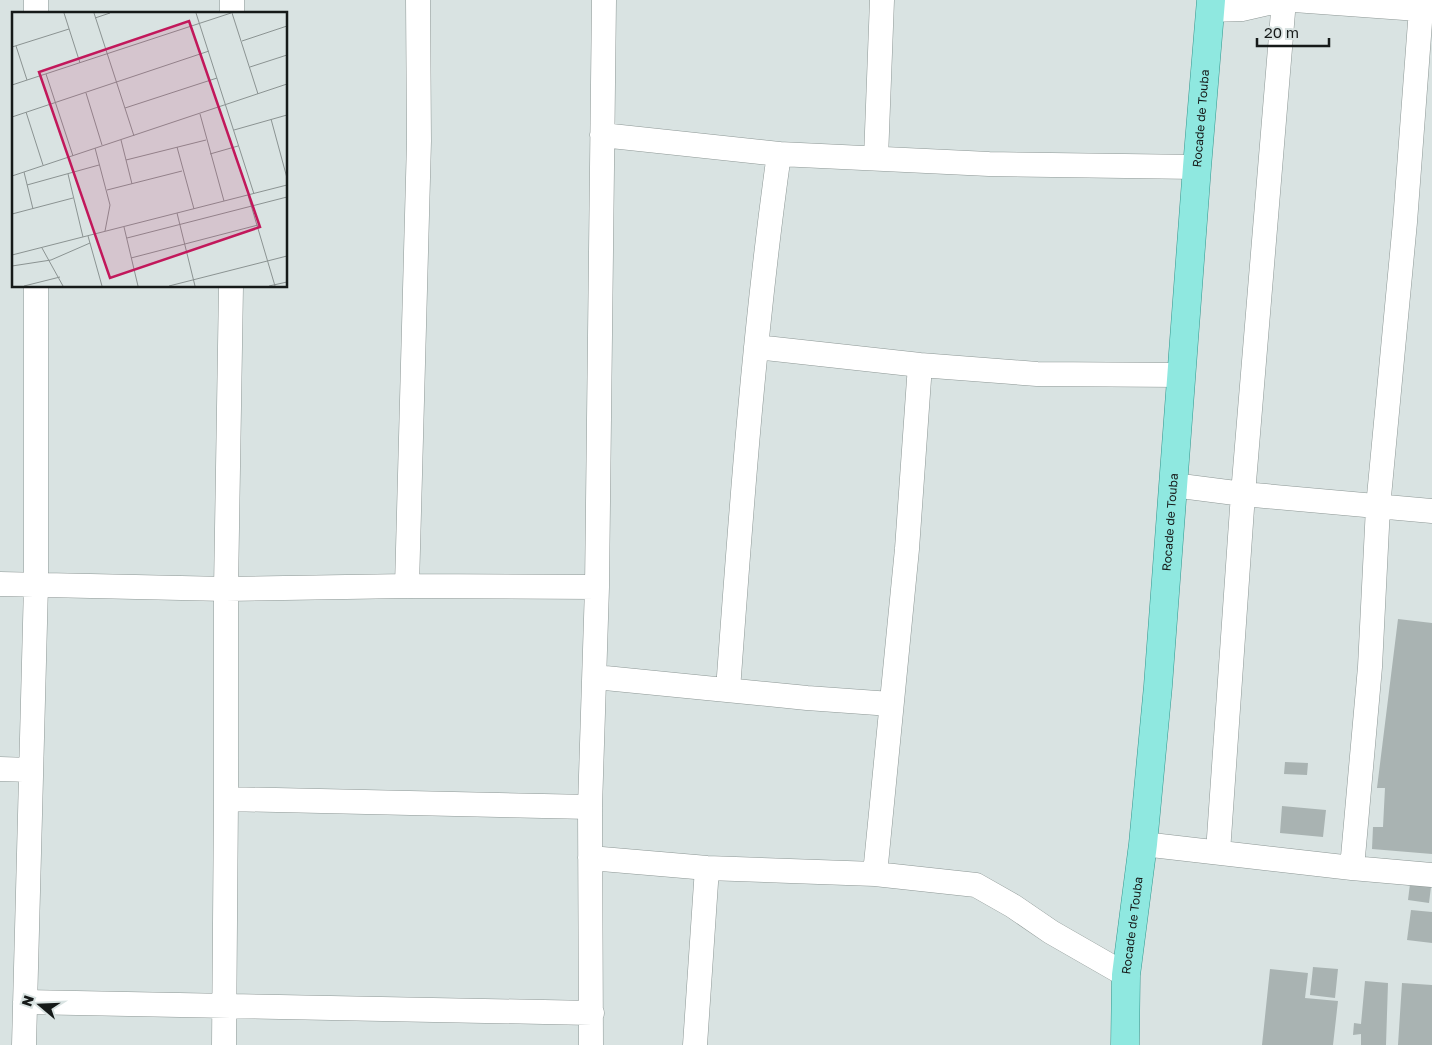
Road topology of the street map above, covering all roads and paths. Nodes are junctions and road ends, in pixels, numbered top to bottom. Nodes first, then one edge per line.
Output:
1 (418, 0) edge
2 (604, 0) edge
3 (882, 0) edge
4 (1283, 0) edge
5 (1294, 0) edge
6 (1211, 5) edge
7 (1427, 10) edge
8 (602, 135) junction
9 (779, 154) junction
10 (876, 158) junction
11 (1197, 167) junction
12 (36, 288) edge
13 (231, 288) edge
14 (756, 347) junction
15 (920, 366) junction
16 (1182, 375) junction
17 (1173, 485) junction
18 (1243, 494) junction
19 (1378, 507) junction
20 (1432, 511) edge
21 (0, 584) edge
22 (36, 585) junction
23 (407, 586) junction
24 (597, 586) junction
25 (226, 589) junction
26 (595, 677) junction
27 (728, 690) junction
28 (891, 704) junction
29 (0, 769) edge
30 (32, 770) junction
31 (226, 799) junction
32 (590, 807) junction
33 (1143, 844) junction
34 (1218, 852) junction
35 (590, 858) junction
36 (707, 868) junction
37 (1352, 868) junction
38 (875, 874) junction
39 (1432, 875) edge
40 (1126, 975) junction
41 (25, 1002) junction
42 (225, 1006) junction
43 (592, 1013) junction
44 (24, 1045) edge
45 (224, 1045) edge
46 (591, 1045) edge
47 (695, 1045) edge
48 (1125, 1045) edge

1 - 23 street
2 - 8 street
3 - 10 street
4 - 6 street
4 - 18 street
5 - 7 street
6 - 11 main road, Rocade de Touba
7 - 19 street
8 - 9 street
8 - 24 street
9 - 10 street
9 - 14 street
10 - 11 street
11 - 16 main road, Rocade de Touba
12 - 22 street
13 - 25 street
14 - 15 street
14 - 27 street
15 - 16 street
15 - 28 street
16 - 17 main road, Rocade de Touba
17 - 18 street
17 - 33 main road, Rocade de Touba
18 - 19 street
18 - 34 street
19 - 20 street
19 - 37 street
21 - 22 street
22 - 25 street
22 - 30 street
23 - 24 street
23 - 25 street
24 - 26 street
25 - 31 street
26 - 27 street
26 - 32 street
27 - 28 street
28 - 38 street
29 - 30 street
30 - 41 street
31 - 32 street
31 - 42 street
32 - 35 street
33 - 34 street
33 - 40 main road, Rocade de Touba
34 - 37 street
35 - 36 street
35 - 43 street
36 - 38 street
36 - 47 street
37 - 39 street
38 - 40 street
40 - 48 main road, Rocade de Touba
41 - 42 street
41 - 44 street
42 - 43 street
42 - 45 street
43 - 46 street

